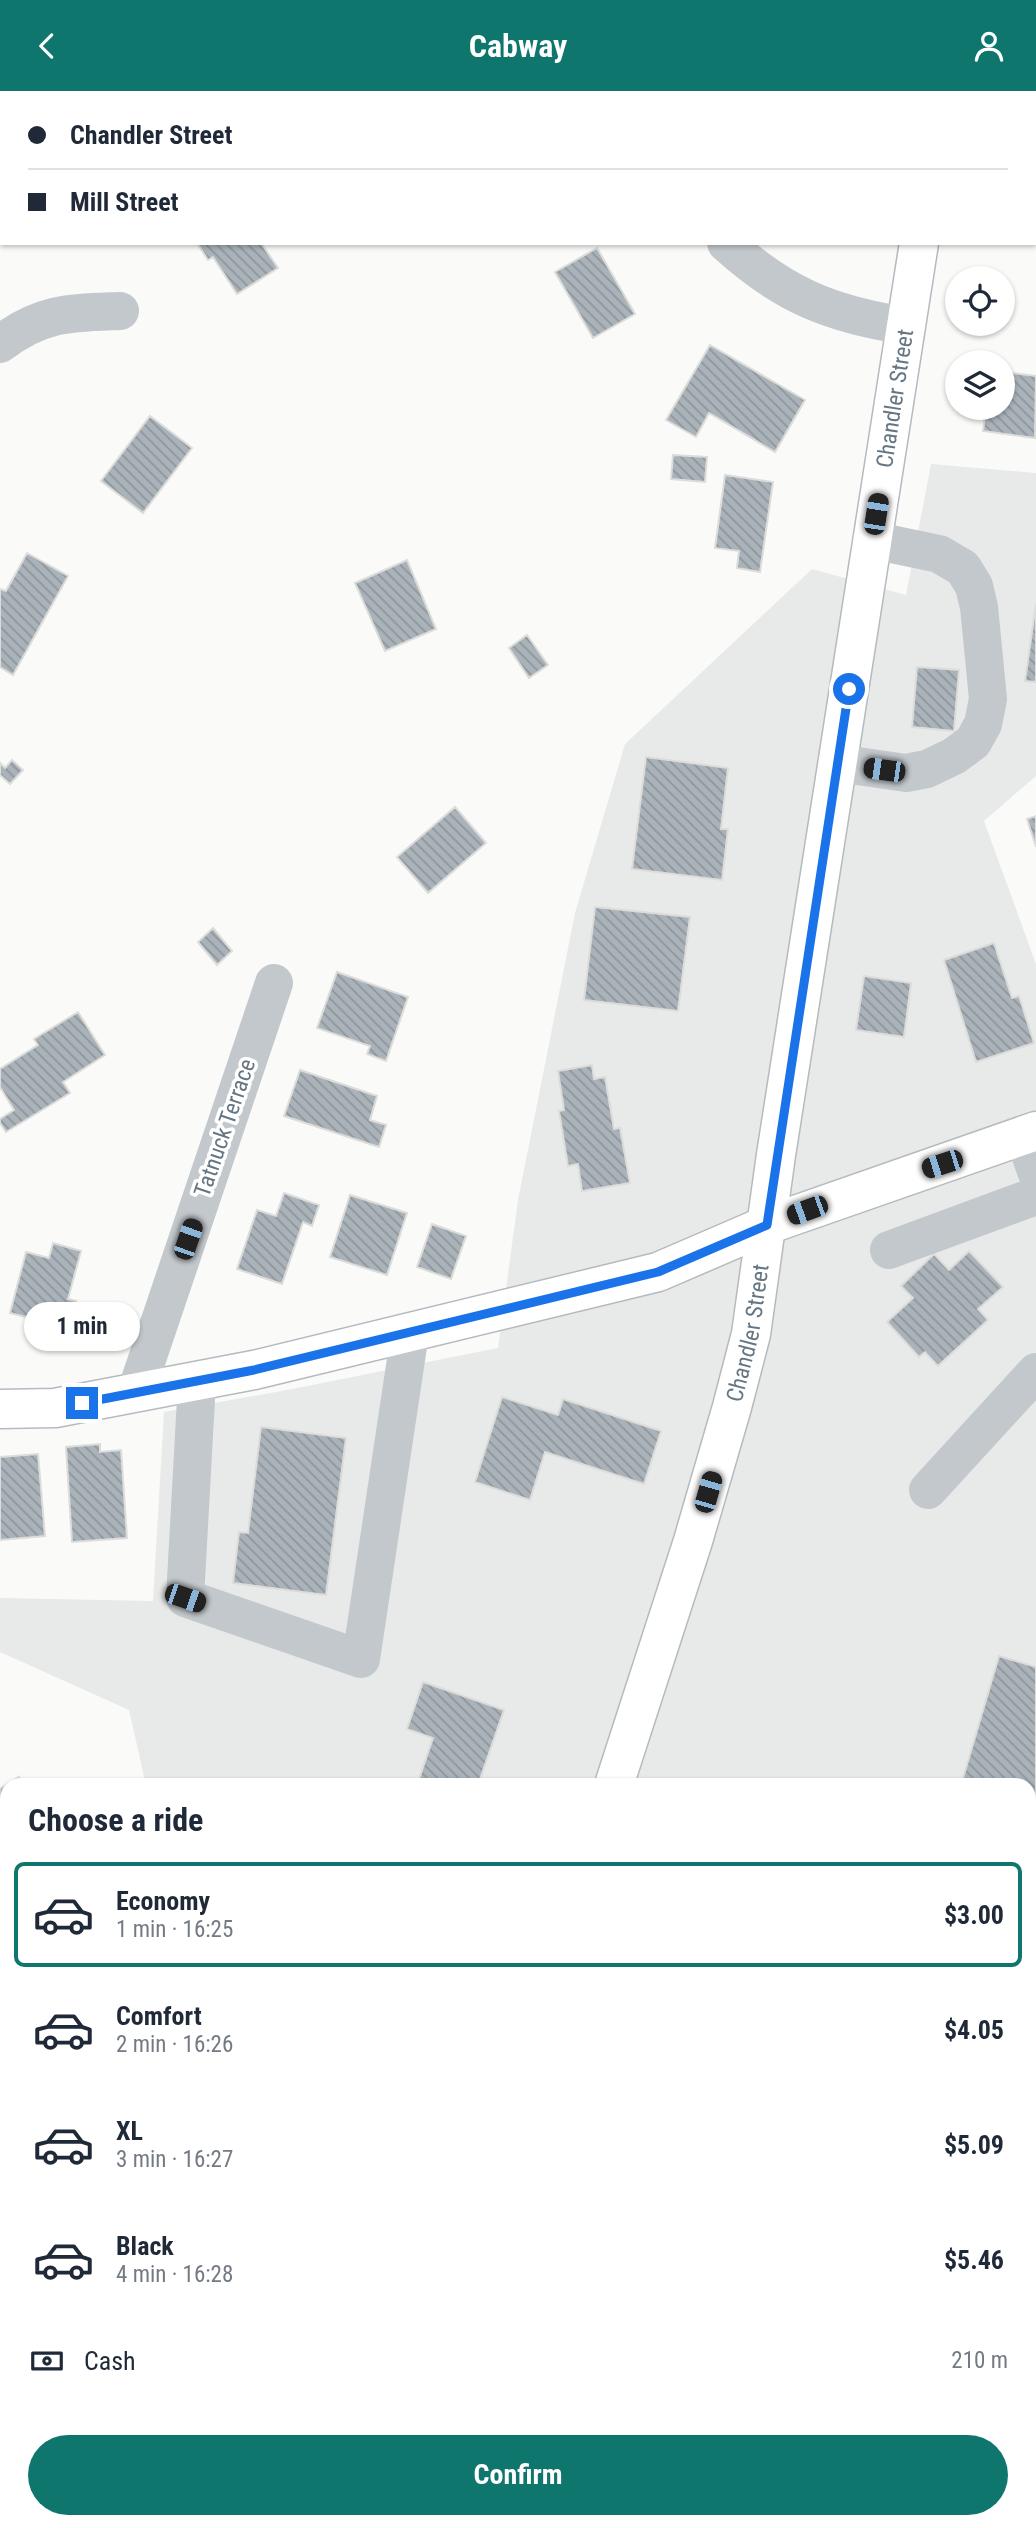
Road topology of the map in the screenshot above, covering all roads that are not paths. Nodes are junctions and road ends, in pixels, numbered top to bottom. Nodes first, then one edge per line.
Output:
1 (728, 245) edge
2 (919, 245) edge
3 (120, 311) dead end
4 (906, 326) junction
5 (0, 344) edge
6 (872, 540) junction
7 (837, 764) junction
8 (274, 983) dead end
9 (1032, 1146) edge
10 (1036, 1196) edge
11 (767, 1225) junction
12 (889, 1250) dead end
13 (410, 1333) junction
14 (1036, 1372) edge
15 (197, 1381) junction
16 (136, 1392) junction
17 (0, 1409) edge
18 (928, 1490) dead end
19 (616, 1778) edge

1 - 4 street
2 - 4 main road, Chandler Street
3 - 5 street
4 - 6 main road, Chandler Street
6 - 7 main road, Chandler Street
6 - 7 street
7 - 11 main road, Chandler Street
8 - 16 street, Tatnuck Terrace
9 - 11 main road
10 - 12 street
11 - 13 main road
11 - 19 main road, Chandler Street
13 - 15 main road
13 - 15 street
14 - 18 street
15 - 16 main road
16 - 17 main road

